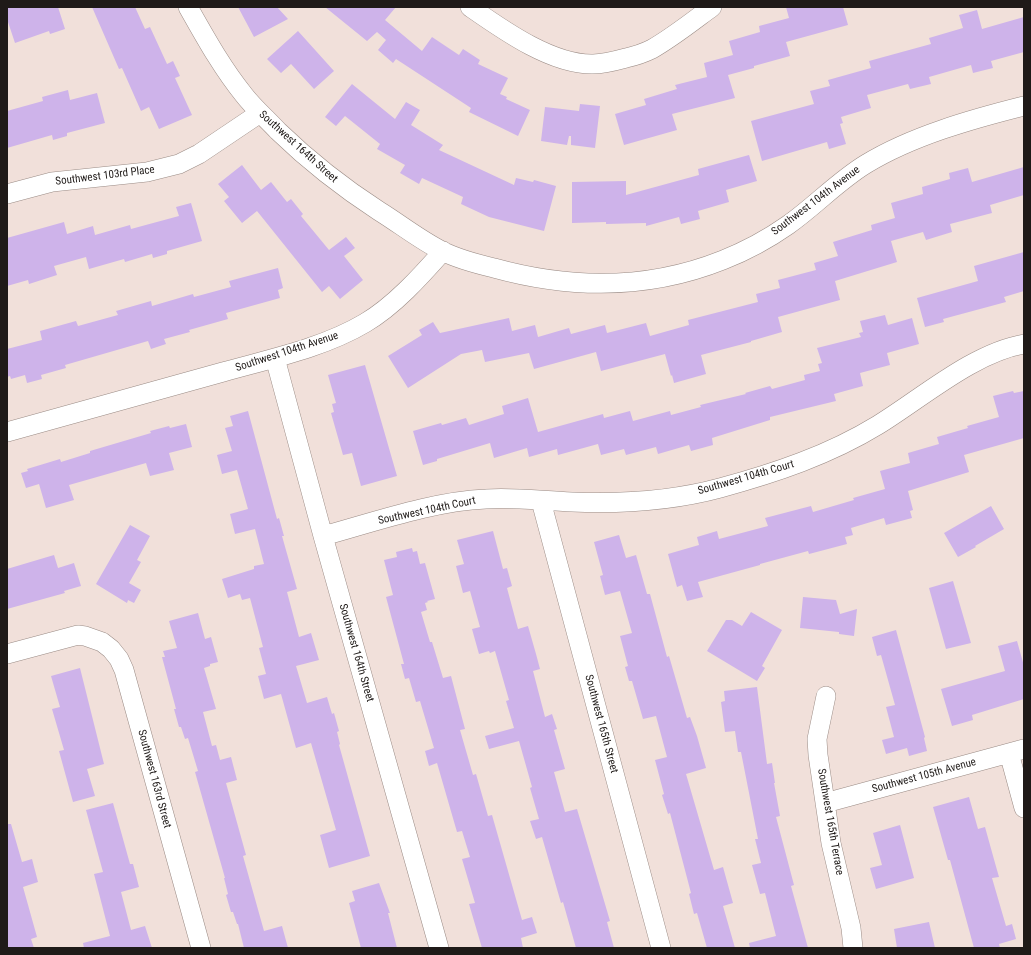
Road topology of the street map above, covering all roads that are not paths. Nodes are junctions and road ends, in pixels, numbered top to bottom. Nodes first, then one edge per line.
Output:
1 (188, 7) edge
2 (712, 7) edge
3 (472, 8) edge
4 (1024, 106) edge
5 (260, 113) junction
6 (7, 194) edge
7 (443, 251) junction
8 (1024, 344) edge
9 (275, 358) junction
10 (7, 432) edge
11 (542, 500) junction
12 (323, 536) junction
13 (7, 654) edge
14 (826, 696) dead end
15 (1016, 751) edge
16 (824, 803) junction
17 (1024, 808) edge
18 (201, 948) edge
19 (439, 948) edge
20 (661, 948) edge
21 (853, 948) edge

1 - 5 street, Southwest 164th Street
2 - 3 street
4 - 7 street, Southwest 104th Avenue
5 - 6 street, Southwest 103rd Place
5 - 7 street, Southwest 164th Street
7 - 9 street, Southwest 104th Avenue
8 - 11 street, Southwest 104th Court
9 - 10 street, Southwest 104th Avenue
9 - 12 street, Southwest 164th Street
11 - 12 street, Southwest 104th Court
11 - 20 street, Southwest 165th Street
12 - 19 street, Southwest 164th Street
13 - 18 street, Southwest 163rd Street
14 - 16 street, Southwest 165th Terrace
15 - 16 street, Southwest 105th Avenue
15 - 17 street
16 - 21 street, Southwest 165th Terrace

